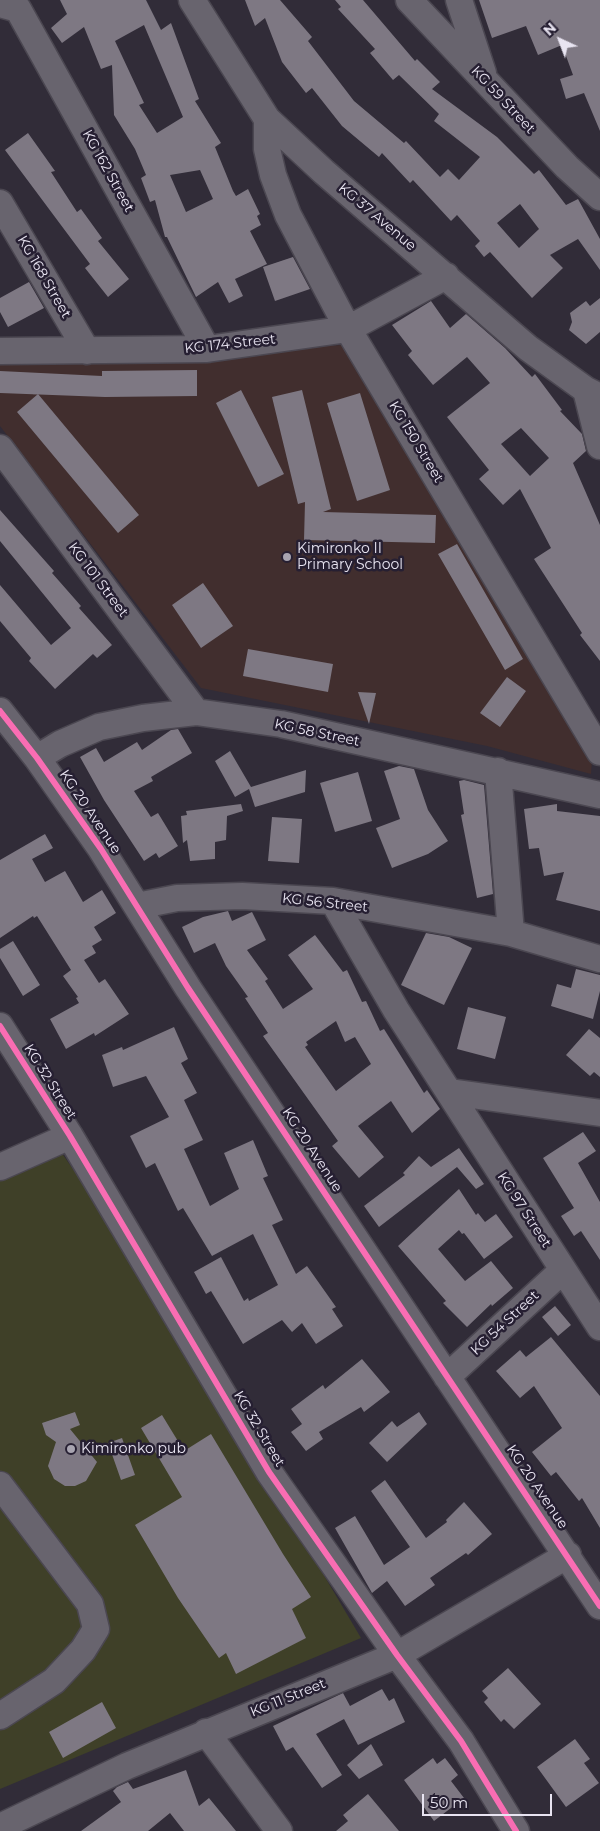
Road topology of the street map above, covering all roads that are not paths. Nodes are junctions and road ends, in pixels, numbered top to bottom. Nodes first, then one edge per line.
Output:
1 (192, 0) edge
2 (409, 0) edge
3 (459, 0) edge
4 (15, 4) edge
5 (486, 80) junction
6 (267, 118) junction
7 (600, 197) edge
8 (0, 203) edge
9 (446, 276) junction
10 (348, 329) junction
11 (207, 349) junction
12 (0, 351) edge
13 (87, 351) junction
14 (593, 394) edge
15 (600, 446) edge
16 (0, 448) edge
17 (0, 711) edge
18 (196, 712) junction
19 (600, 752) edge
20 (38, 758) junction
21 (498, 771) junction
22 (600, 795) edge
23 (333, 900) junction
24 (137, 906) junction
25 (511, 933) junction
26 (600, 960) edge
27 (0, 1026) edge
28 (450, 1092) junction
29 (600, 1113) edge
30 (70, 1136) junction
31 (0, 1167) edge
32 (563, 1270) junction
33 (600, 1327) edge
34 (447, 1377) junction
35 (0, 1485) edge
36 (568, 1555) junction
37 (600, 1606) edge
38 (397, 1655) junction
39 (0, 1716) edge
40 (206, 1732) junction
41 (30, 1824) edge
42 (0, 1827) edge
43 (278, 1831) edge
44 (516, 1831) edge

1 - 6 street, KG 37 Avenue
2 - 5 street, KG 59 Street
3 - 5 street
4 - 11 street, KG 162 Street
5 - 7 street, KG 59 Street
6 - 9 street, KG 37 Avenue
6 - 10 street, KG 150 Street
8 - 13 street, KG 168 Street
9 - 10 street, KG 174 Street
9 - 14 street, KG 37 Avenue
10 - 11 street, KG 174 Street
10 - 19 street, KG 150 Street
11 - 13 street, KG 174 Street
12 - 13 street, KG 174 Street
14 - 15 street
16 - 18 street, KG 101 Street
17 - 20 street, KG 20 Avenue
18 - 20 street, KG 58 Street
18 - 21 street, KG 58 Street
20 - 24 street, KG 20 Avenue
21 - 22 street, KG 58 Street
21 - 25 street
23 - 24 street, KG 56 Street
23 - 25 street, KG 56 Street
23 - 28 street, KG 97 Street
24 - 34 street, KG 20 Avenue
25 - 26 street, KG 56 Street
27 - 30 street, KG 32 Street
28 - 29 street
28 - 32 street, KG 97 Street
30 - 31 street
30 - 38 street, KG 32 Street
32 - 33 street, KG 97 Street
32 - 34 street, KG 54 Street
34 - 36 street, KG 20 Avenue
35 - 39 street
36 - 37 street, KG 20 Avenue
36 - 38 street, KG 11 Street
38 - 40 street, KG 11 Street
38 - 44 street, KG 32 Street
40 - 41 street, KG 11 Street
40 - 43 street
41 - 42 street, KG 11 Street

